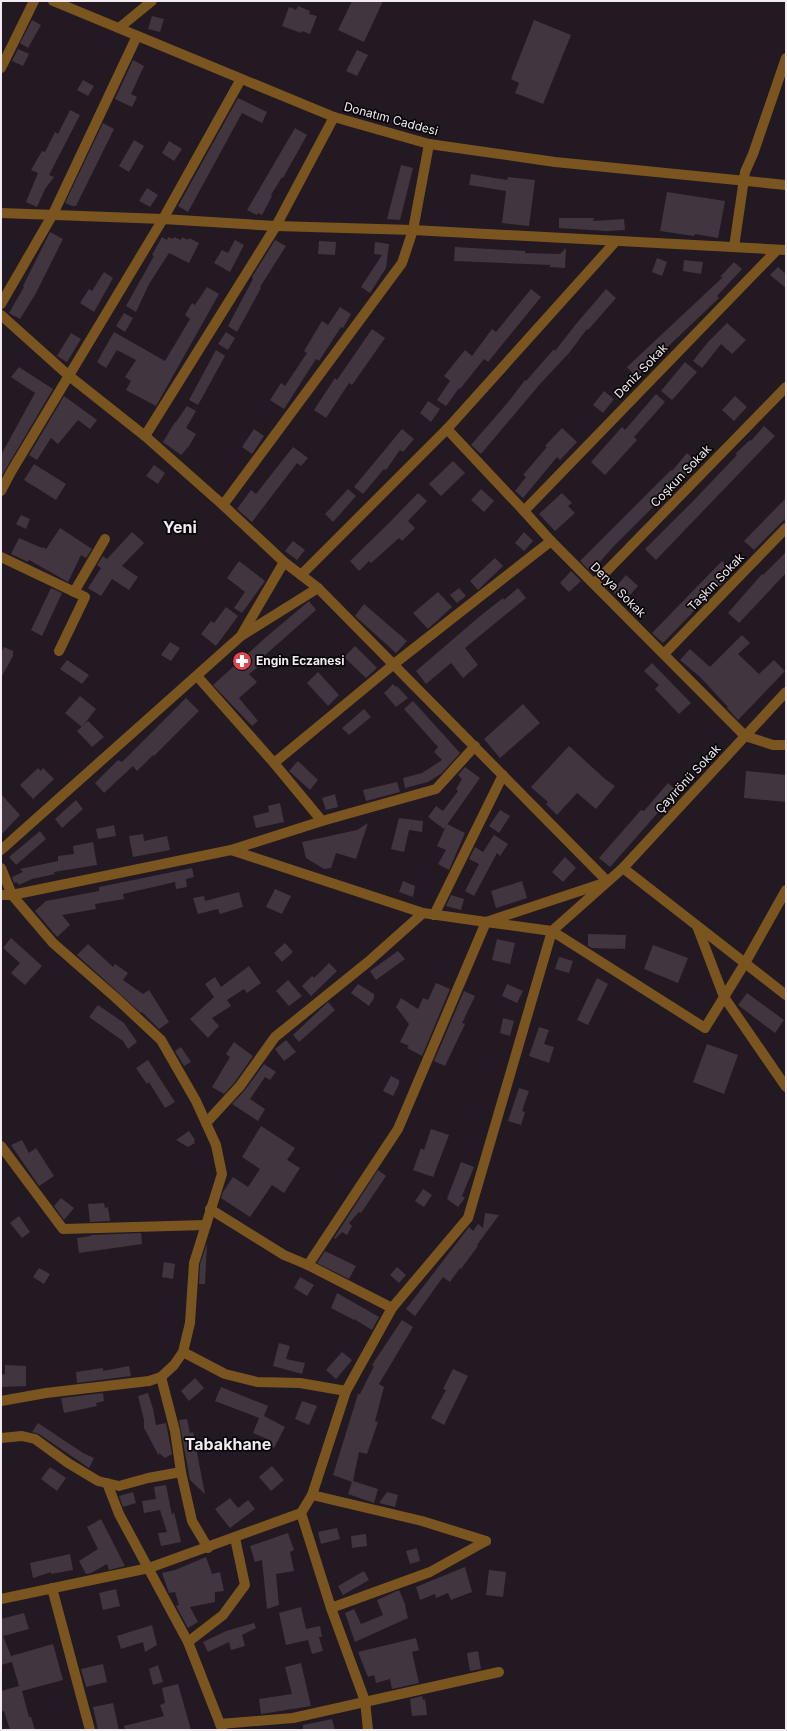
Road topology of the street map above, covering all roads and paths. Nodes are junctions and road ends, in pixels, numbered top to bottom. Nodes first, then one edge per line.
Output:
1 (34, 1) edge
2 (53, 1) edge
3 (152, 1) edge
4 (119, 28) junction
5 (137, 36) junction
6 (786, 58) edge
7 (1, 68) edge
8 (241, 79) junction
9 (334, 117) junction
10 (428, 144) junction
11 (743, 180) junction
12 (786, 185) edge
13 (1, 213) edge
14 (53, 214) junction
15 (163, 219) junction
16 (276, 226) junction
17 (413, 230) junction
18 (616, 241) junction
19 (734, 247) junction
20 (781, 250) edge
21 (1, 304) edge
22 (1, 315) edge
23 (68, 375) junction
24 (786, 387) edge
25 (447, 429) junction
26 (145, 436) junction
27 (1, 491) edge
28 (223, 505) junction
29 (524, 510) junction
30 (786, 528) edge
31 (106, 539) dead end
32 (551, 541) junction
33 (1, 557) edge
34 (284, 562) junction
35 (301, 575) junction
36 (594, 584) junction
37 (318, 588) junction
38 (74, 592) junction
39 (240, 636) junction
40 (59, 651) dead end
41 (664, 654) junction
42 (394, 664) junction
43 (197, 676) junction
44 (786, 692) edge
45 (745, 736) junction
46 (786, 745) edge
47 (475, 746) junction
48 (274, 763) junction
49 (503, 775) junction
50 (322, 821) junction
51 (1, 850) edge
52 (231, 850) junction
53 (1, 868) edge
54 (623, 868) junction
55 (607, 881) junction
56 (786, 890) edge
57 (1, 895) edge
58 (12, 895) junction
59 (423, 913) junction
60 (434, 915) junction
61 (486, 922) junction
62 (697, 926) junction
63 (552, 931) junction
64 (745, 963) junction
65 (786, 995) edge
66 (724, 997) junction
67 (786, 1087) edge
68 (206, 1123) junction
69 (1, 1146) edge
70 (210, 1210) junction
71 (206, 1226) junction
72 (308, 1265) junction
73 (392, 1308) junction
74 (183, 1352) junction
75 (161, 1377) junction
76 (346, 1391) junction
77 (1, 1401) edge
78 (1, 1438) edge
79 (181, 1472) junction
80 (107, 1483) junction
81 (312, 1495) junction
82 (301, 1514) junction
83 (235, 1538) junction
84 (208, 1548) junction
85 (149, 1568) junction
86 (52, 1588) junction
87 (1, 1598) edge
88 (331, 1608) junction
89 (188, 1642) junction
90 (499, 1672) dead end
91 (365, 1701) junction
92 (221, 1727) edge
93 (90, 1730) edge
94 (368, 1730) edge

1 - 7 street
2 - 4 street, Donatım Caddesi
3 - 4 street
4 - 5 street, Donatım Caddesi
5 - 8 street, Donatım Caddesi
5 - 14 street
6 - 11 street
8 - 9 street, Donatım Caddesi
8 - 15 street
9 - 10 street, Donatım Caddesi
9 - 16 street
10 - 11 street, Donatım Caddesi
10 - 17 street
11 - 12 street, Donatım Caddesi
11 - 19 street
13 - 14 street
14 - 15 street
14 - 21 street
15 - 16 street
15 - 23 street
16 - 17 street
16 - 26 street
17 - 18 street
17 - 28 street
18 - 19 street
18 - 25 street
19 - 20 street
20 - 29 street, Deniz Sokak
22 - 23 street
23 - 26 street
23 - 27 street
24 - 36 street, Coşkun Sokak
25 - 29 street, Derya Sokak
25 - 35 street
26 - 28 street
28 - 34 street
29 - 32 street, Derya Sokak
30 - 41 street, Taşkın Sokak
31 - 38 street
32 - 36 street, Derya Sokak
32 - 42 street
33 - 38 street
34 - 35 street
34 - 39 street
35 - 37 street
36 - 41 street, Derya Sokak
37 - 39 street
37 - 42 street
38 - 40 street
39 - 43 street
41 - 45 street, Derya Sokak
42 - 47 street
42 - 48 street
43 - 48 street
43 - 51 street
44 - 45 street, Çayırönü Sokak
45 - 46 street, Derya Sokak
45 - 54 street, Çayırönü Sokak
47 - 49 street
47 - 50 street
48 - 50 street
49 - 55 street
49 - 60 street
50 - 52 street
52 - 58 street
52 - 59 street
53 - 58 street
54 - 55 street, Çayırönü Sokak
54 - 62 street
55 - 61 street
55 - 63 street, Çayırönü Sokak
56 - 64 street
57 - 58 street
58 - 68 street
59 - 60 street
59 - 68 street
60 - 61 street
61 - 63 street
61 - 72 street
62 - 64 street
62 - 66 street
63 - 66 street
63 - 73 street
64 - 65 street
64 - 66 street
66 - 67 street
68 - 70 street
69 - 71 street
70 - 71 street
70 - 72 street
71 - 74 street
72 - 73 street
73 - 76 street
74 - 75 street
74 - 76 street
75 - 77 street
75 - 79 street
76 - 81 street
78 - 80 street
79 - 80 street
79 - 84 street
80 - 85 street
81 - 82 street
81 - 88 street
82 - 83 street
82 - 88 street
83 - 84 street
83 - 89 street
84 - 85 street
85 - 86 street
85 - 89 street
86 - 87 street
86 - 93 street
88 - 91 street
89 - 92 street
90 - 91 street
91 - 92 street
91 - 94 street

